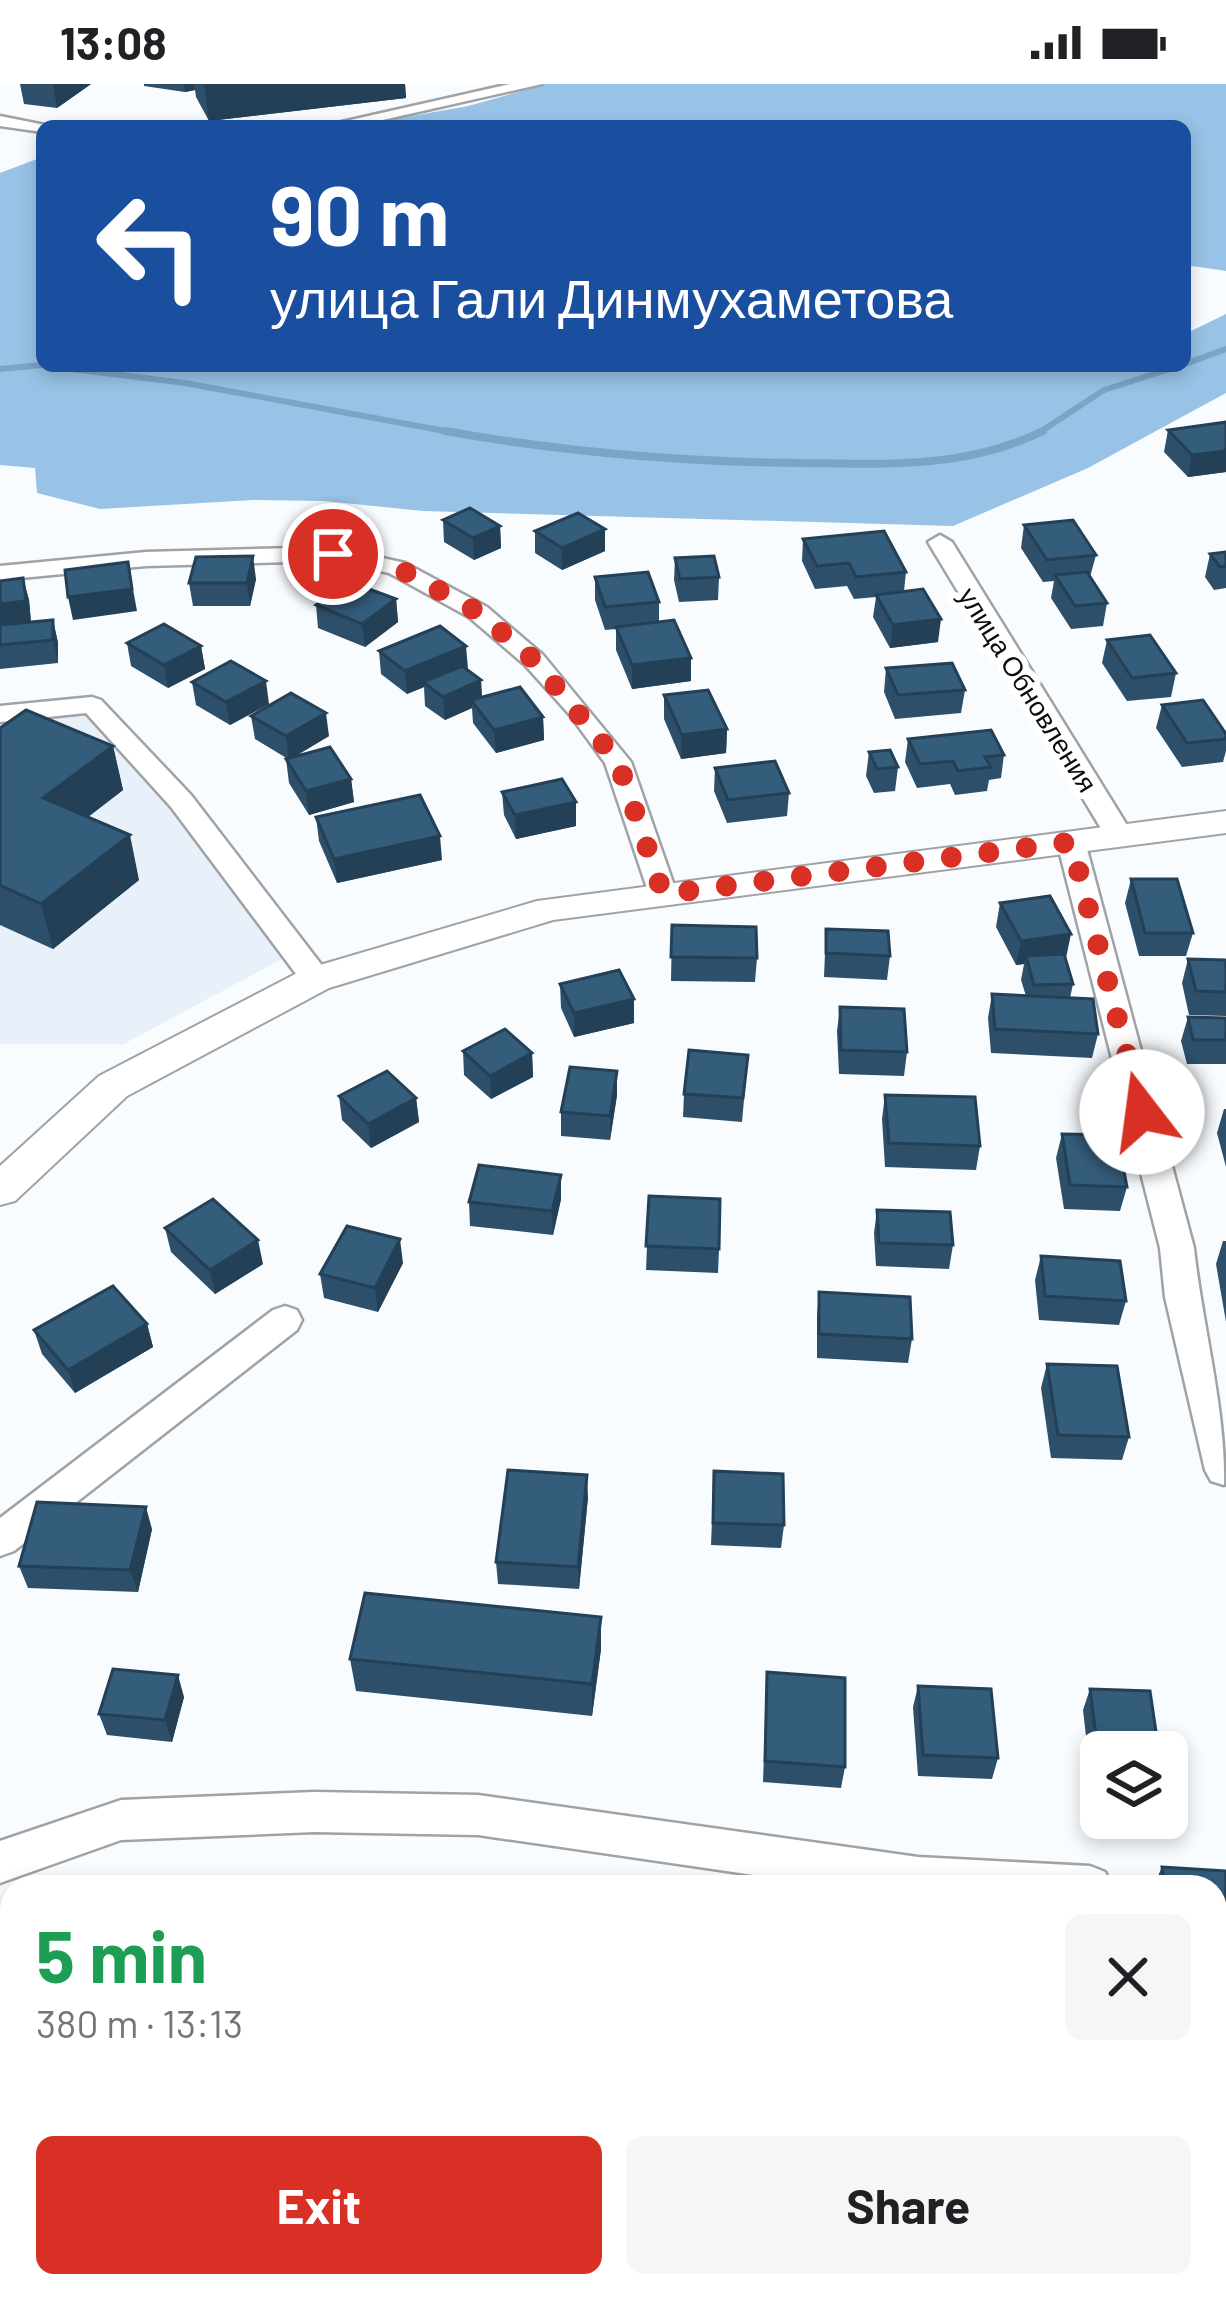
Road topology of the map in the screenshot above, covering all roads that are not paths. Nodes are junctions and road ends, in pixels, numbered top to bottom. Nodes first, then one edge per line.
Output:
1 (534, 84) edge
2 (361, 120) edge
3 (0, 121) edge
4 (36, 126) edge
5 (940, 542) dead end
6 (0, 573) edge
7 (0, 714) edge
8 (1226, 822) edge
9 (1119, 835) junction
10 (1071, 842) junction
11 (663, 894) junction
12 (316, 979) junction
13 (0, 1190) edge
14 (285, 1320) dead end
15 (1223, 1470) edge
16 (0, 1540) edge
17 (0, 1862) edge
18 (903, 1875) edge

1 - 2 street
3 - 4 street
5 - 9 street, улица Обновления
6 - 11 street
7 - 12 street
8 - 9 street
9 - 10 street
10 - 11 street
10 - 15 street, улица Обновления
11 - 12 street
12 - 13 street
14 - 16 street
17 - 18 street

